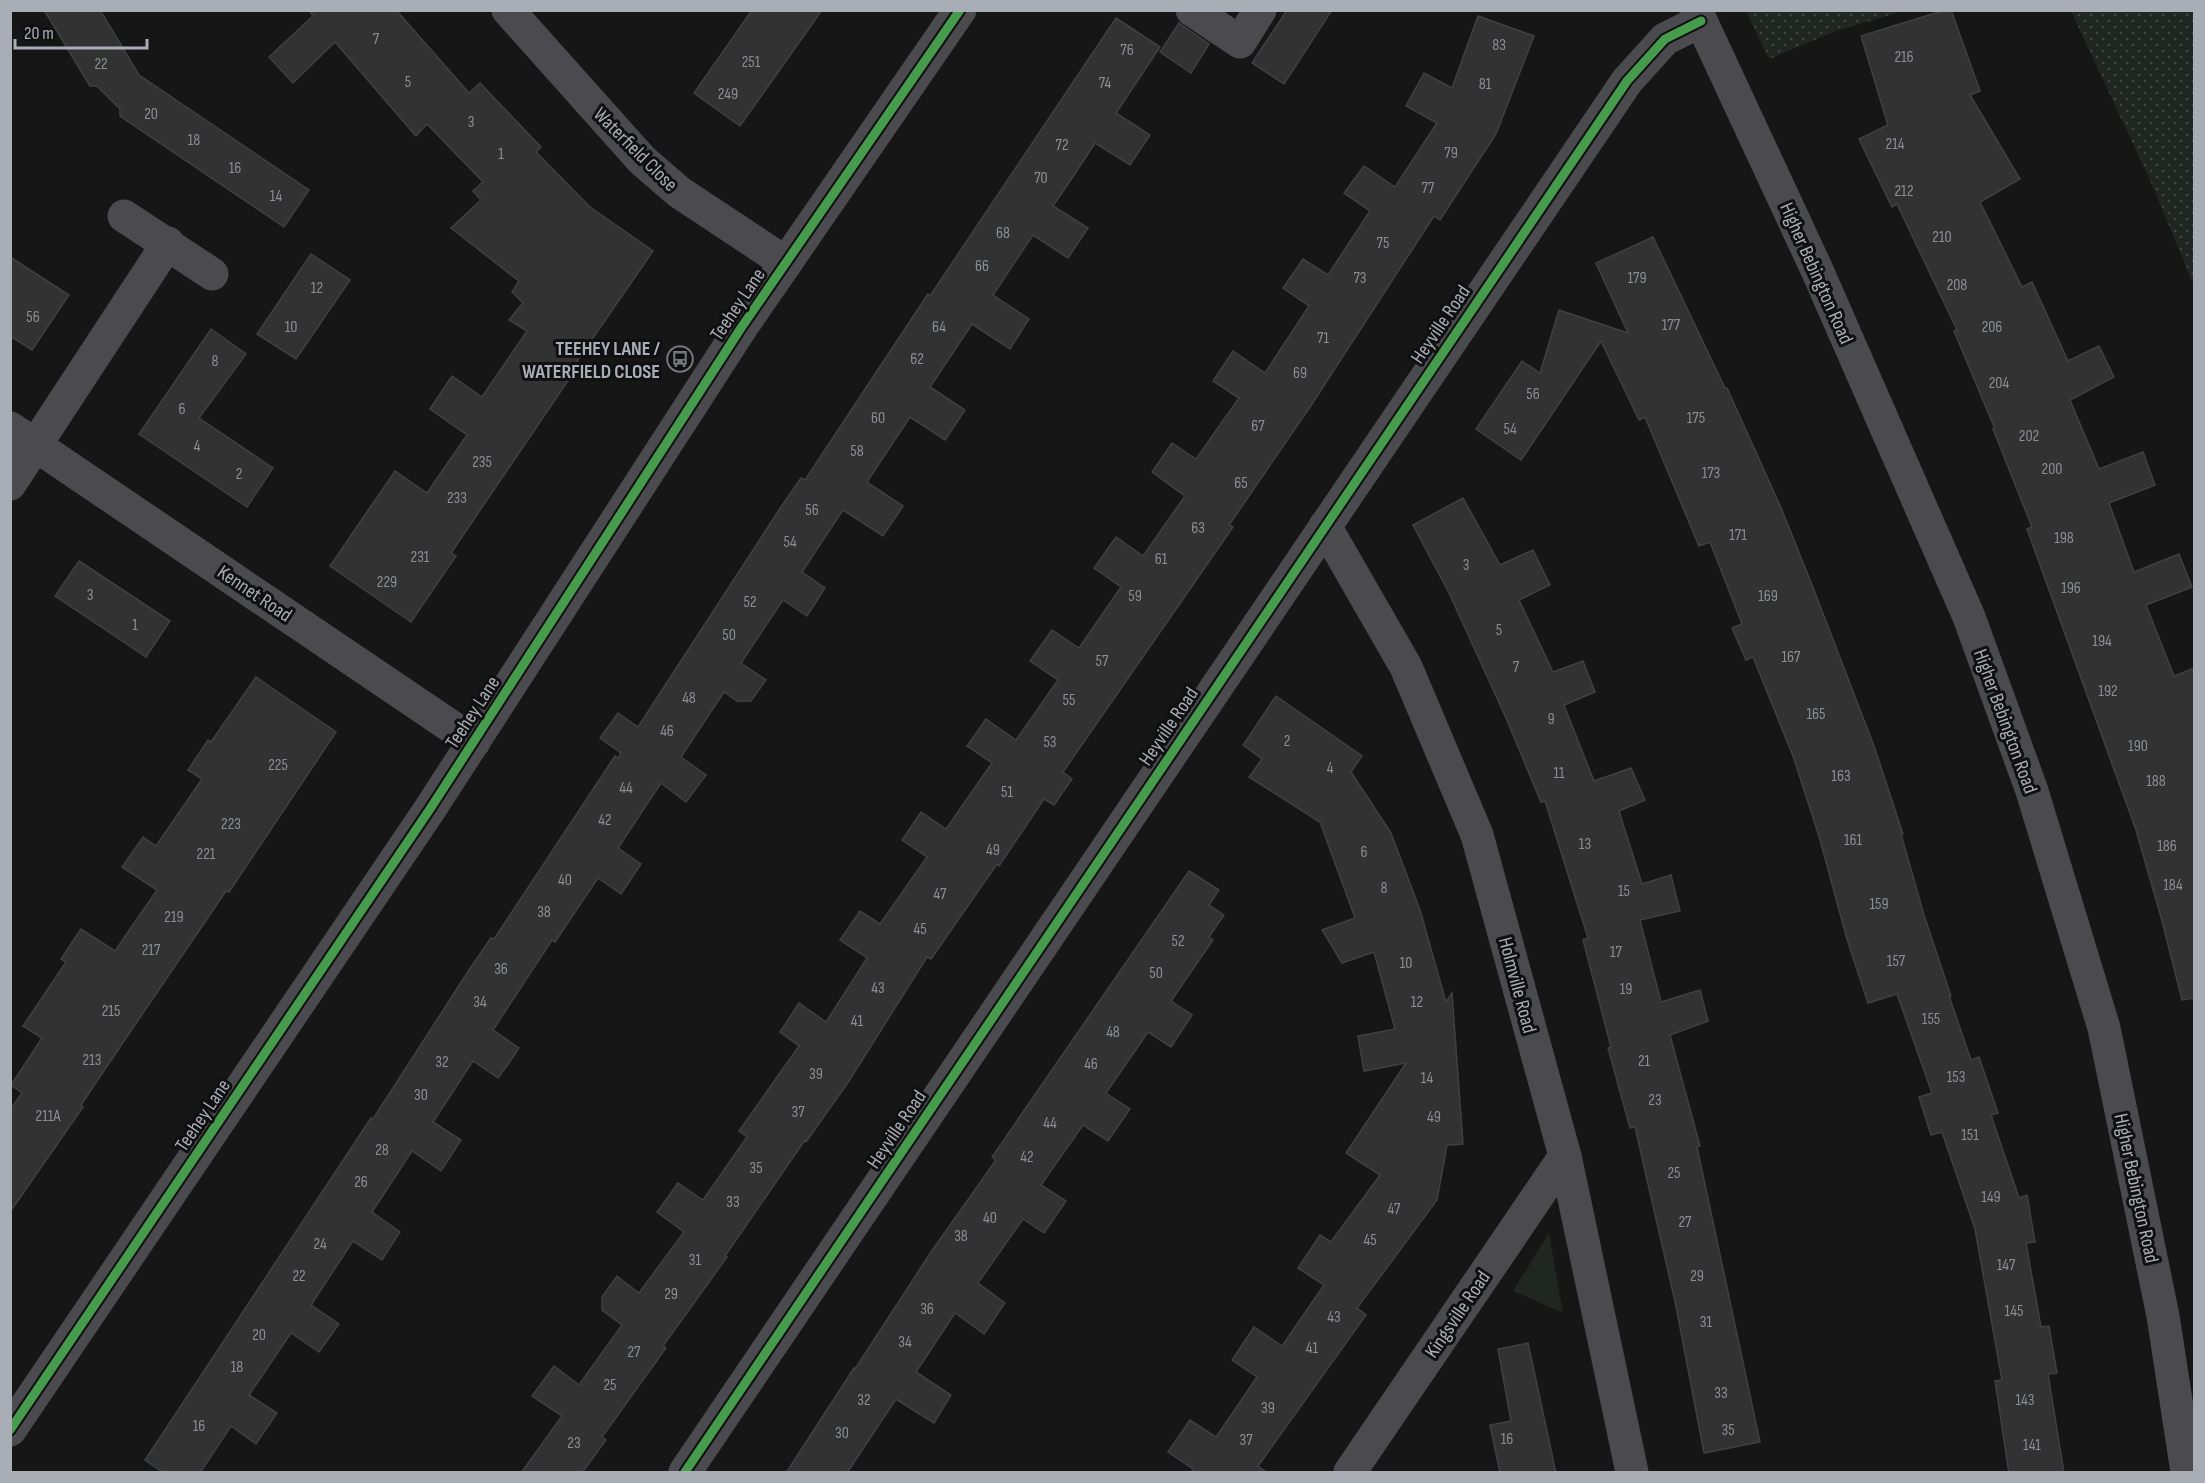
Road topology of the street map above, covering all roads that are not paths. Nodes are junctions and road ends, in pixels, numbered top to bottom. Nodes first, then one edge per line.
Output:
1 (508, 10) edge
2 (960, 10) edge
3 (1192, 10) edge
4 (1260, 10) edge
5 (1698, 16) edge
6 (124, 216) dead end
7 (168, 243) junction
8 (786, 263) junction
9 (212, 274) dead end
10 (23, 437) edge
11 (10, 484) edge
12 (1325, 526) junction
13 (474, 742) junction
14 (1564, 1156) junction
15 (10, 1430) edge
16 (685, 1473) edge
17 (1350, 1473) edge
18 (1632, 1473) edge
19 (2187, 1473) edge

1 - 8 street, Waterfield Close
2 - 8 street, Teehey Lane
3 - 4 street
5 - 12 street, Heyville Road
5 - 19 street, Higher Bebington Road
6 - 7 street
7 - 9 street
7 - 10 street
8 - 13 street, Teehey Lane
10 - 11 street
10 - 13 street, Kennet Road
12 - 14 street, Holmville Road
12 - 16 street, Heyville Road
13 - 15 street, Teehey Lane
14 - 17 street, Kingsville Road
14 - 18 street, Holmville Road

